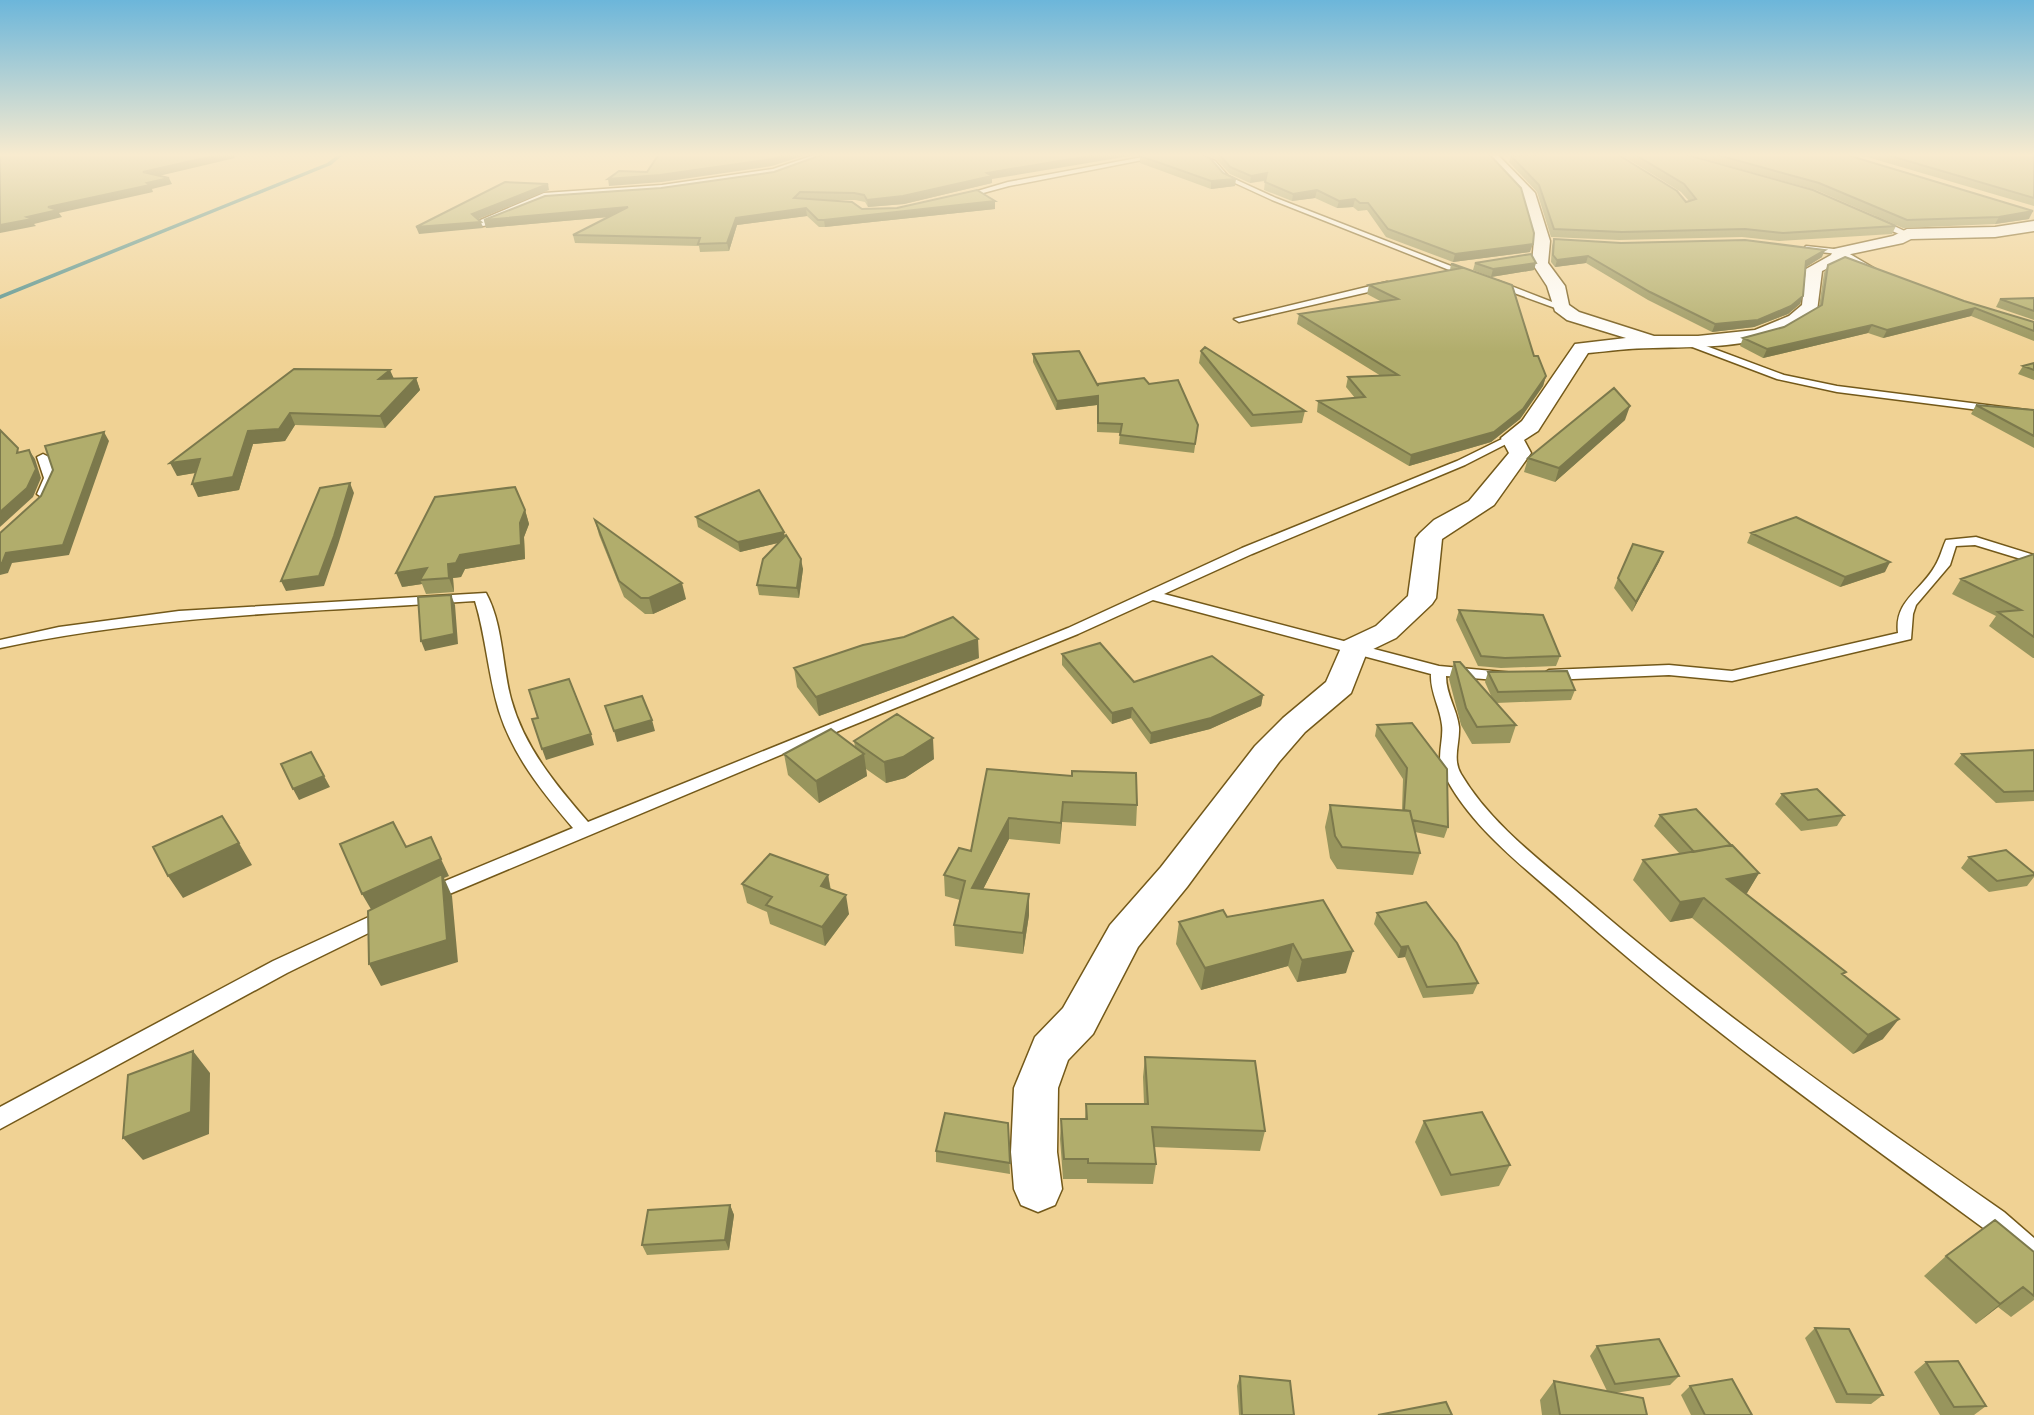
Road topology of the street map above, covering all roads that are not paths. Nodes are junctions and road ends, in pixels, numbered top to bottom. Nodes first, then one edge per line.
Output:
1 (488, 220) edge
2 (1328, 220) edge
3 (1535, 220) edge
4 (1874, 220) edge
5 (2023, 220) edge
6 (483, 222) edge
7 (1906, 234) junction
8 (1794, 247) edge
9 (1840, 252) junction
10 (1472, 264) edge
11 (1451, 268) junction
12 (1880, 273) edge
13 (1431, 274) edge
14 (1400, 281) edge
15 (1561, 307) junction
16 (1239, 319) dead end
17 (1657, 342) junction
18 (1690, 343) junction
19 (2034, 414) edge
20 (1512, 438) junction
21 (43, 457) edge
22 (30, 510) edge
23 (2034, 559) edge
24 (1151, 595) junction
25 (0, 644) edge
26 (1354, 647) junction
27 (1440, 671) junction
28 (583, 829) junction
29 (0, 1119) edge
30 (1038, 1189) dead end
31 (2034, 1254) edge

1 - 6 street
2 - 11 lane
3 - 15 street
4 - 7 lane
5 - 7 street
7 - 9 street
8 - 9 lane
9 - 12 lane
9 - 18 street
10 - 11 lane
11 - 13 lane
11 - 15 lane
14 - 16 lane
15 - 17 street
17 - 18 street
17 - 20 street
18 - 19 lane
20 - 24 lane
20 - 26 street
21 - 22 lane
23 - 27 lane
24 - 26 lane
24 - 28 lane
25 - 28 lane
26 - 27 lane
26 - 30 street
27 - 31 lane
28 - 29 lane

